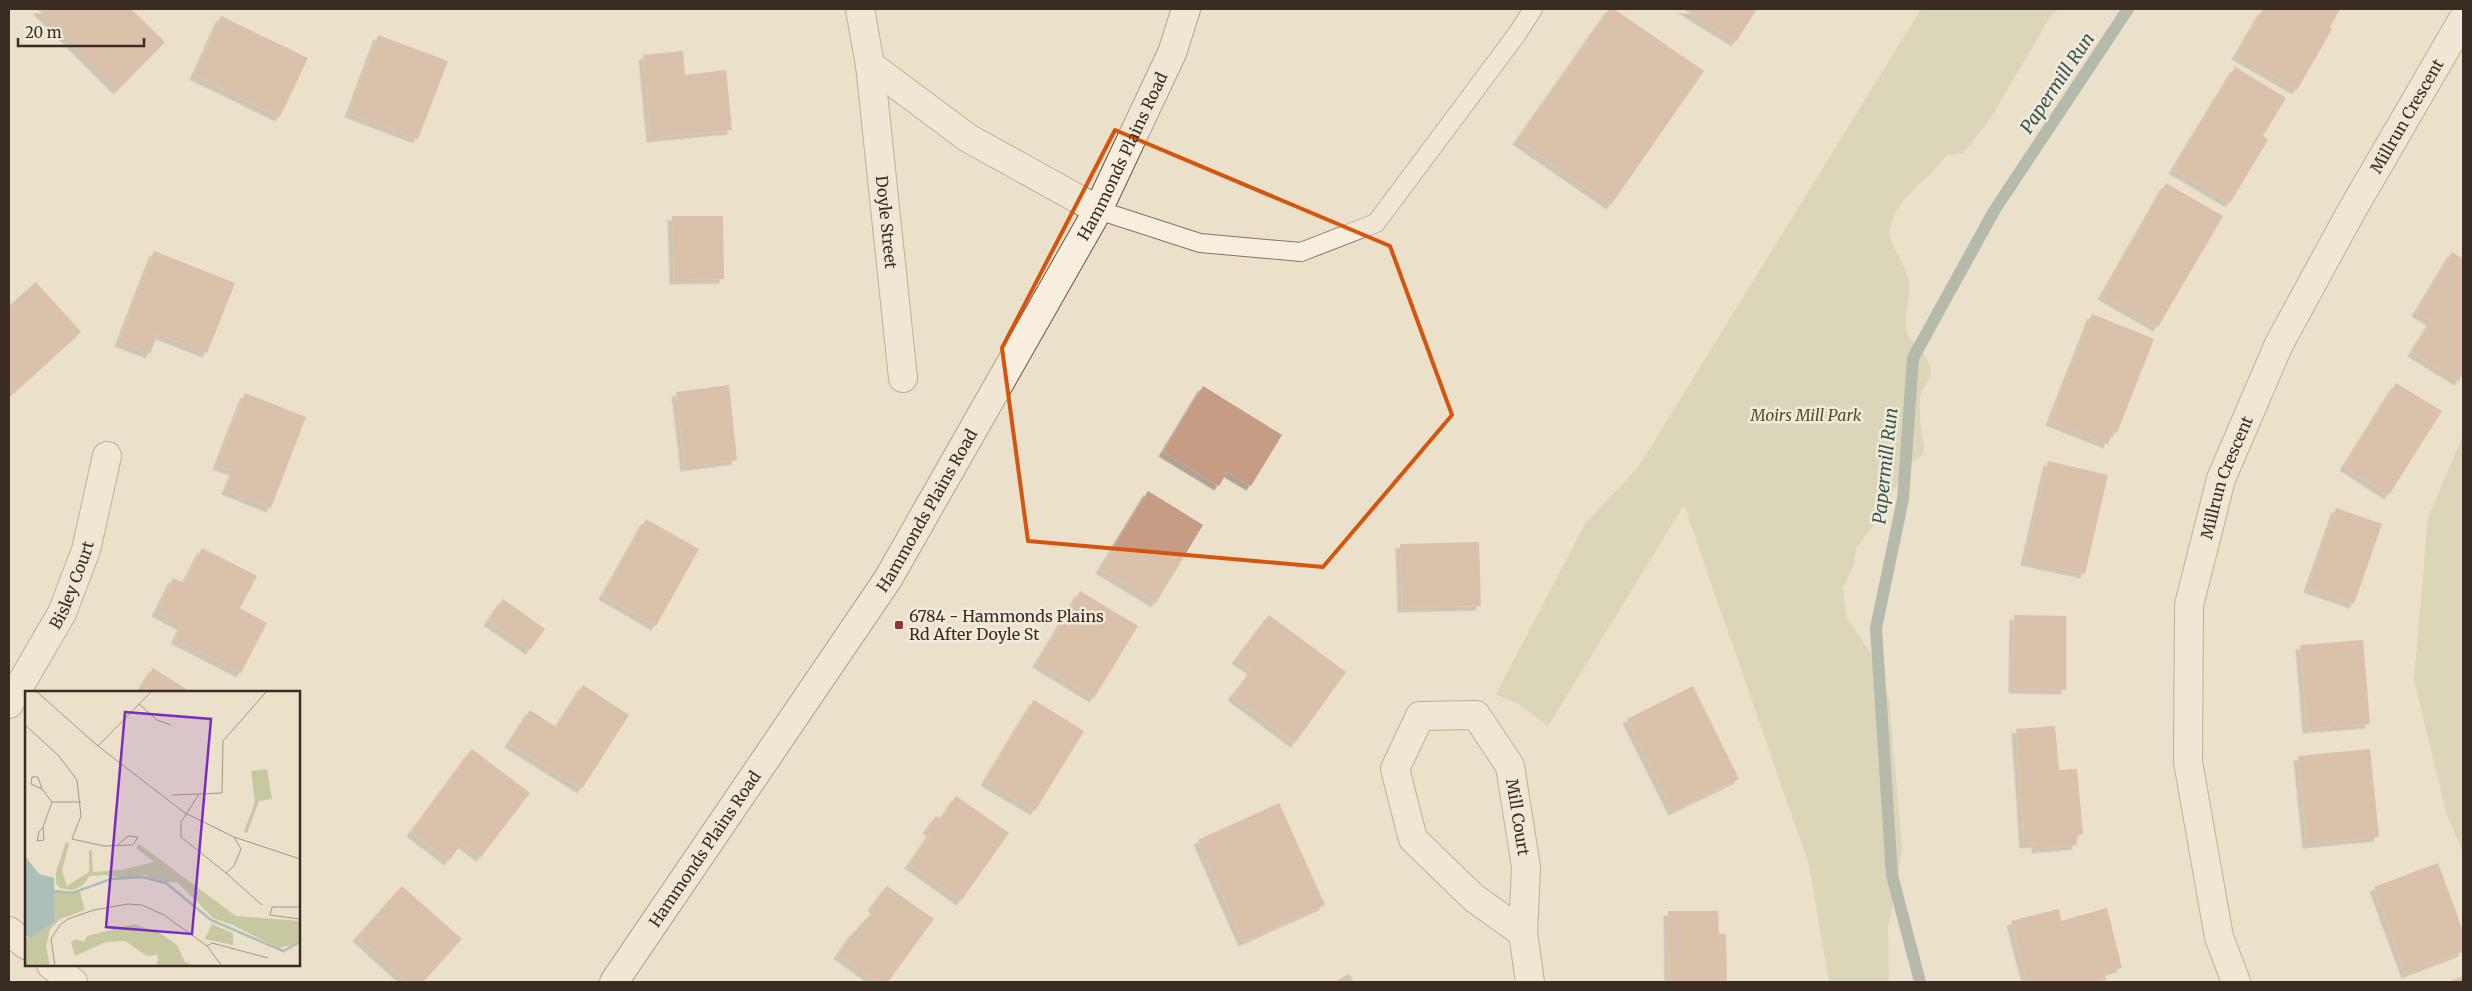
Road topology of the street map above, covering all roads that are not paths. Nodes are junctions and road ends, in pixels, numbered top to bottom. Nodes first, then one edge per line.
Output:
1 (860, 9) edge
2 (1186, 9) edge
3 (1533, 9) edge
4 (2463, 19) edge
5 (870, 65) junction
6 (1098, 210) junction
7 (903, 378) dead end
8 (107, 456) dead end
9 (9, 704) edge
10 (9, 931) edge
11 (1524, 933) junction
12 (25, 944) edge
13 (52, 966) edge
14 (73, 982) edge
15 (614, 982) edge
16 (1530, 982) edge
17 (2236, 982) edge

1 - 5 street, Doyle Street
2 - 6 street, Hammonds Plains Road
3 - 6 lane
4 - 17 street, Millrun Crescent
5 - 6 street
5 - 7 street, Doyle Street
6 - 15 street, Hammonds Plains Road
8 - 9 street, Bisley Court
10 - 12 street
11 - 11 street, Mill Court
11 - 16 street, Mill Court
13 - 14 street

